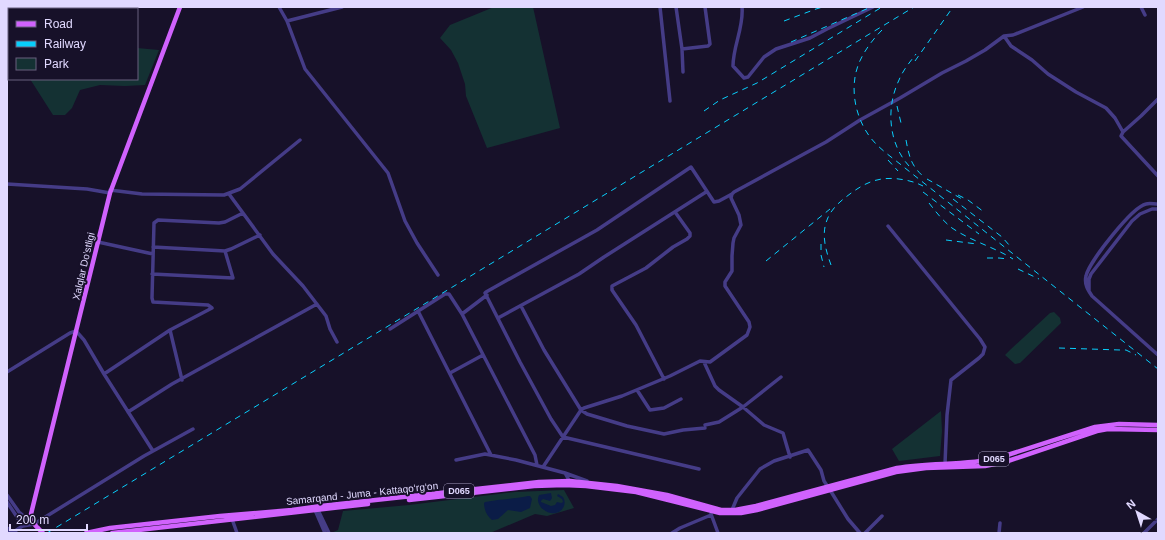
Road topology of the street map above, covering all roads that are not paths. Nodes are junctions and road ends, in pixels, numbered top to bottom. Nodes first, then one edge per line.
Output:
1 (180, 7) edge
2 (280, 7) edge
3 (342, 7) edge
4 (660, 7) edge
5 (676, 7) edge
6 (705, 7) edge
7 (742, 7) edge
8 (873, 7) edge
9 (1084, 7) edge
10 (1141, 7) edge
11 (1145, 15) dead end
12 (287, 21) junction
13 (1004, 36) junction
14 (682, 49) junction
15 (683, 72) dead end
16 (1158, 99) edge
17 (670, 101) dead end
18 (1123, 132) junction
19 (300, 140) dead end
20 (1158, 176) edge
21 (7, 184) edge
22 (110, 191) junction
23 (706, 192) junction
24 (229, 194) junction
25 (732, 194) junction
26 (1158, 204) edge
27 (1158, 208) edge
28 (675, 212) junction
29 (244, 213) junction
30 (888, 226) dead end
31 (260, 235) junction
32 (98, 242) junction
33 (153, 247) junction
34 (224, 251) junction
35 (153, 254) junction
36 (152, 274) junction
37 (438, 275) dead end
38 (1090, 293) junction
39 (487, 295) junction
40 (317, 304) junction
41 (521, 306) junction
42 (418, 311) junction
43 (462, 314) junction
44 (498, 318) junction
45 (390, 329) dead end
46 (170, 330) junction
47 (76, 331) junction
48 (337, 342) dead end
49 (483, 355) junction
50 (1158, 355) edge
51 (704, 362) junction
52 (7, 372) edge
53 (450, 373) junction
54 (104, 374) junction
55 (782, 377) dead end
56 (664, 379) junction
57 (182, 380) junction
58 (637, 390) junction
59 (681, 399) dead end
60 (743, 407) junction
61 (581, 410) junction
62 (128, 412) junction
63 (1158, 425) edge
64 (193, 429) dead end
65 (1158, 430) edge
66 (563, 437) junction
67 (153, 452) junction
68 (490, 455) junction
69 (790, 456) junction
70 (456, 460) dead end
71 (945, 464) junction
72 (537, 465) junction
73 (543, 467) junction
74 (699, 469) dead end
75 (565, 473) junction
76 (590, 482) junction
77 (571, 483) junction
78 (828, 488) junction
79 (7, 495) edge
80 (7, 502) edge
81 (317, 510) junction
82 (732, 510) junction
83 (711, 511) junction
84 (882, 516) dead end
85 (25, 518) junction
86 (30, 518) junction
87 (220, 518) junction
88 (232, 519) junction
89 (1158, 519) edge
90 (19, 521) junction
91 (198, 521) junction
92 (1000, 523) dead end
93 (34, 524) junction
94 (23, 526) junction
95 (7, 528) edge
96 (11, 533) edge
97 (43, 533) edge
98 (86, 533) edge
99 (112, 533) edge
100 (238, 533) edge
101 (325, 533) edge
102 (329, 533) edge
103 (672, 533) edge
104 (718, 533) edge
105 (860, 533) edge
106 (865, 533) edge
107 (999, 533) edge
108 (1144, 533) edge

1 - 22 main road, Xalqlar Do’stligi
2 - 12 street
3 - 12 street
4 - 17 street
5 - 14 street
6 - 14 street
7 - 8 street
9 - 13 street
10 - 11 street
12 - 37 street
13 - 18 street
13 - 25 street
14 - 15 street
16 - 18 street
18 - 20 street
19 - 24 street
21 - 22 street
22 - 24 street
22 - 32 main road, Xalqlar Do’stligi
23 - 25 street
23 - 28 street
23 - 39 street
24 - 29 street
25 - 51 street
26 - 38 street
27 - 38 street
28 - 41 street
28 - 56 street
29 - 31 street
29 - 33 street
30 - 71 street
31 - 34 street
31 - 40 street
32 - 35 street
32 - 47 main road, Xalqlar Do’stligi
33 - 34 street
33 - 35 street
34 - 36 street
35 - 36 street
36 - 46 street
38 - 50 street
39 - 43 street
39 - 44 street
40 - 48 street
40 - 57 street
41 - 44 street
41 - 61 street
42 - 43 street
42 - 45 street
42 - 53 street
43 - 49 street
44 - 66 street
46 - 54 street
46 - 57 street
47 - 52 street
47 - 54 street
47 - 86 main road, Xalqlar Do’stligi
49 - 53 street
49 - 72 street
51 - 56 street
51 - 60 street
53 - 68 street
54 - 62 street
55 - 60 street
56 - 58 street
57 - 62 street
58 - 59 street
58 - 61 street
60 - 61 street
60 - 69 street
61 - 66 street
62 - 67 street
63 - 71 main road, D065
64 - 67 street
65 - 78 main road, D065
66 - 73 street
66 - 74 street
67 - 93 street
68 - 70 street
68 - 72 street
69 - 78 street
69 - 82 street
71 - 78 main road, D065
72 - 73 street
73 - 75 street
75 - 76 street
75 - 77 street
76 - 77 main road, Samarqand - Juma - Kattaqo‘rg‘on / D065
76 - 83 main road, Samarqand - Juma - Kattaqo‘rg‘on / D065
77 - 81 main road, Samarqand - Juma - Kattaqo‘rg‘on / D065
77 - 83 main road, Samarqand - Juma - Kattaqo‘rg‘on / D065
77 - 87 main road, Samarqand - Juma - Kattaqo‘rg‘on / D065
78 - 82 main road, Samarqand - Juma - Kattaqo‘rg‘on / D065
78 - 83 main road, Samarqand - Juma - Kattaqo‘rg‘on / D065
78 - 105 street
79 - 85 street
80 - 90 street
81 - 88 main road, Samarqand - Juma - Kattaqo‘rg‘on / D065
81 - 101 street
81 - 102 street
82 - 83 main road, Samarqand - Juma - Kattaqo‘rg‘on / D065
83 - 103 street
83 - 104 street
84 - 106 street
85 - 86 street
85 - 86 street
85 - 90 street
86 - 93 main road
86 - 94 street
87 - 88 main road, Samarqand - Juma - Kattaqo‘rg‘on / D065
87 - 91 main road, Samarqand - Juma - Kattaqo‘rg‘on / D065
88 - 100 street
89 - 108 street
90 - 94 street
91 - 98 main road, Samarqand - Juma - Kattaqo‘rg‘on / D065
91 - 99 main road, Samarqand - Juma - Kattaqo‘rg‘on / D065
92 - 107 street
93 - 94 street
93 - 97 main road
94 - 96 street
95 - 96 street

